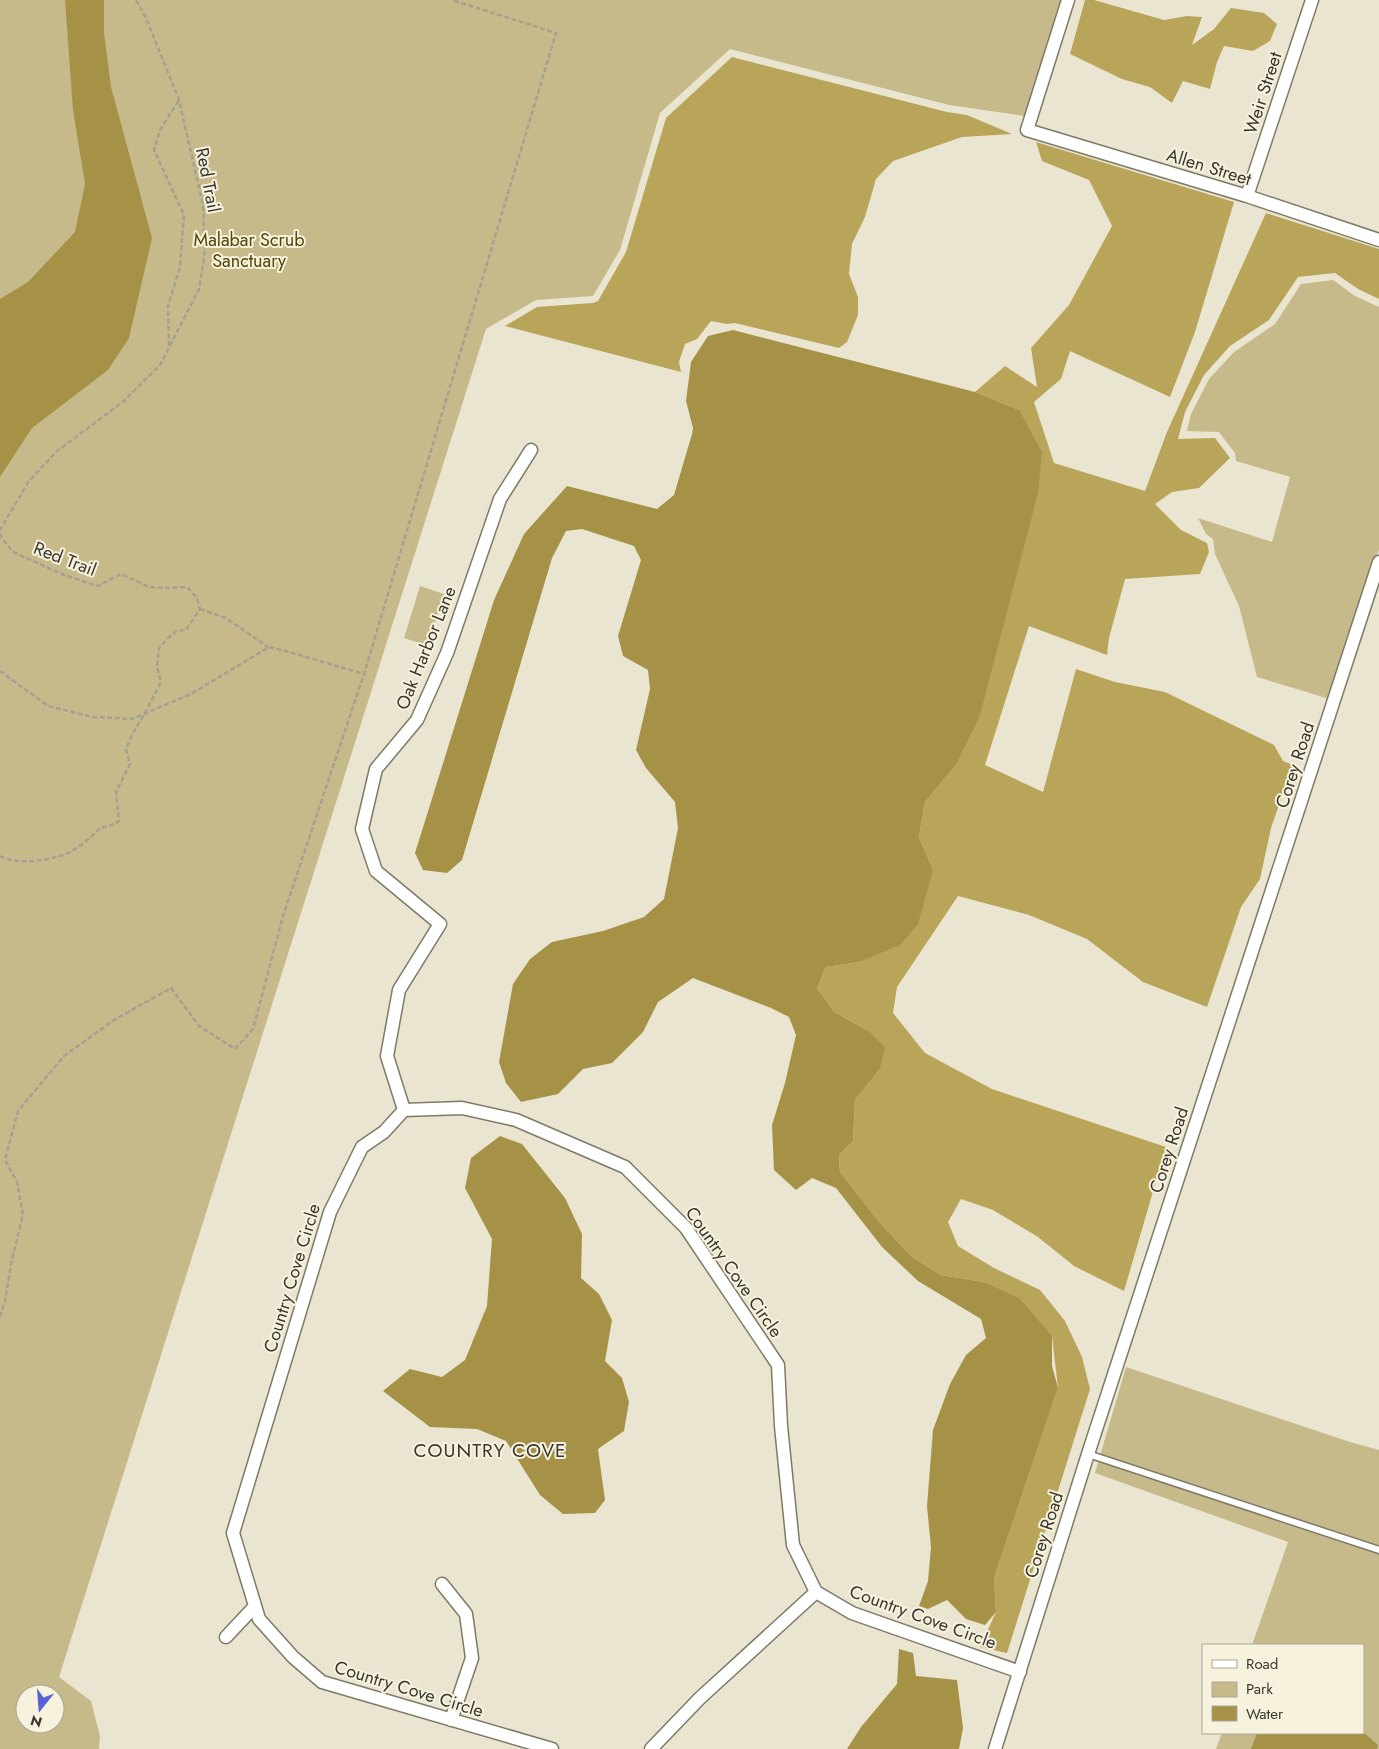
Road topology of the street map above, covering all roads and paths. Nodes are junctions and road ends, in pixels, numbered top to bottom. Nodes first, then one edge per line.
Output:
1 (136, 0) edge
2 (452, 0) edge
3 (1068, 0) edge
4 (1312, 0) edge
5 (179, 100) junction
6 (1246, 196) junction
7 (1379, 240) edge
8 (168, 349) junction
9 (531, 450) dead end
10 (0, 537) edge
11 (1379, 562) edge
12 (200, 609) junction
13 (268, 647) junction
14 (0, 671) edge
15 (364, 674) junction
16 (146, 714) junction
17 (0, 856) edge
18 (404, 1110) junction
19 (0, 1317) edge
20 (1088, 1454) junction
21 (1379, 1550) edge
22 (442, 1584) dead end
23 (816, 1592) junction
24 (255, 1606) junction
25 (226, 1637) dead end
26 (1020, 1672) junction
27 (451, 1720) junction
28 (552, 1749) edge
29 (650, 1749) edge
30 (995, 1749) edge

1 - 5 path, Red Trail
2 - 15 path
3 - 6 street, Allen Street
4 - 6 street, Weir Street
5 - 8 path, Red Trail
5 - 8 path, Red Trail
6 - 7 street, Allen Street
8 - 10 path, Red Trail
9 - 18 street, Oak Harbor Lane
10 - 12 path, Red Trail
11 - 20 street, Corey Road
12 - 13 path
12 - 16 path
13 - 15 path
13 - 16 path
14 - 16 path
15 - 19 path
16 - 17 path
18 - 23 street, Country Cove Circle
18 - 24 street, Country Cove Circle
20 - 21 lane
20 - 26 street, Corey Road
22 - 27 street
23 - 26 street, Country Cove Circle
23 - 29 street
24 - 25 street
24 - 27 street, Country Cove Circle
26 - 30 street, Corey Road
27 - 28 street, Country Cove Circle

